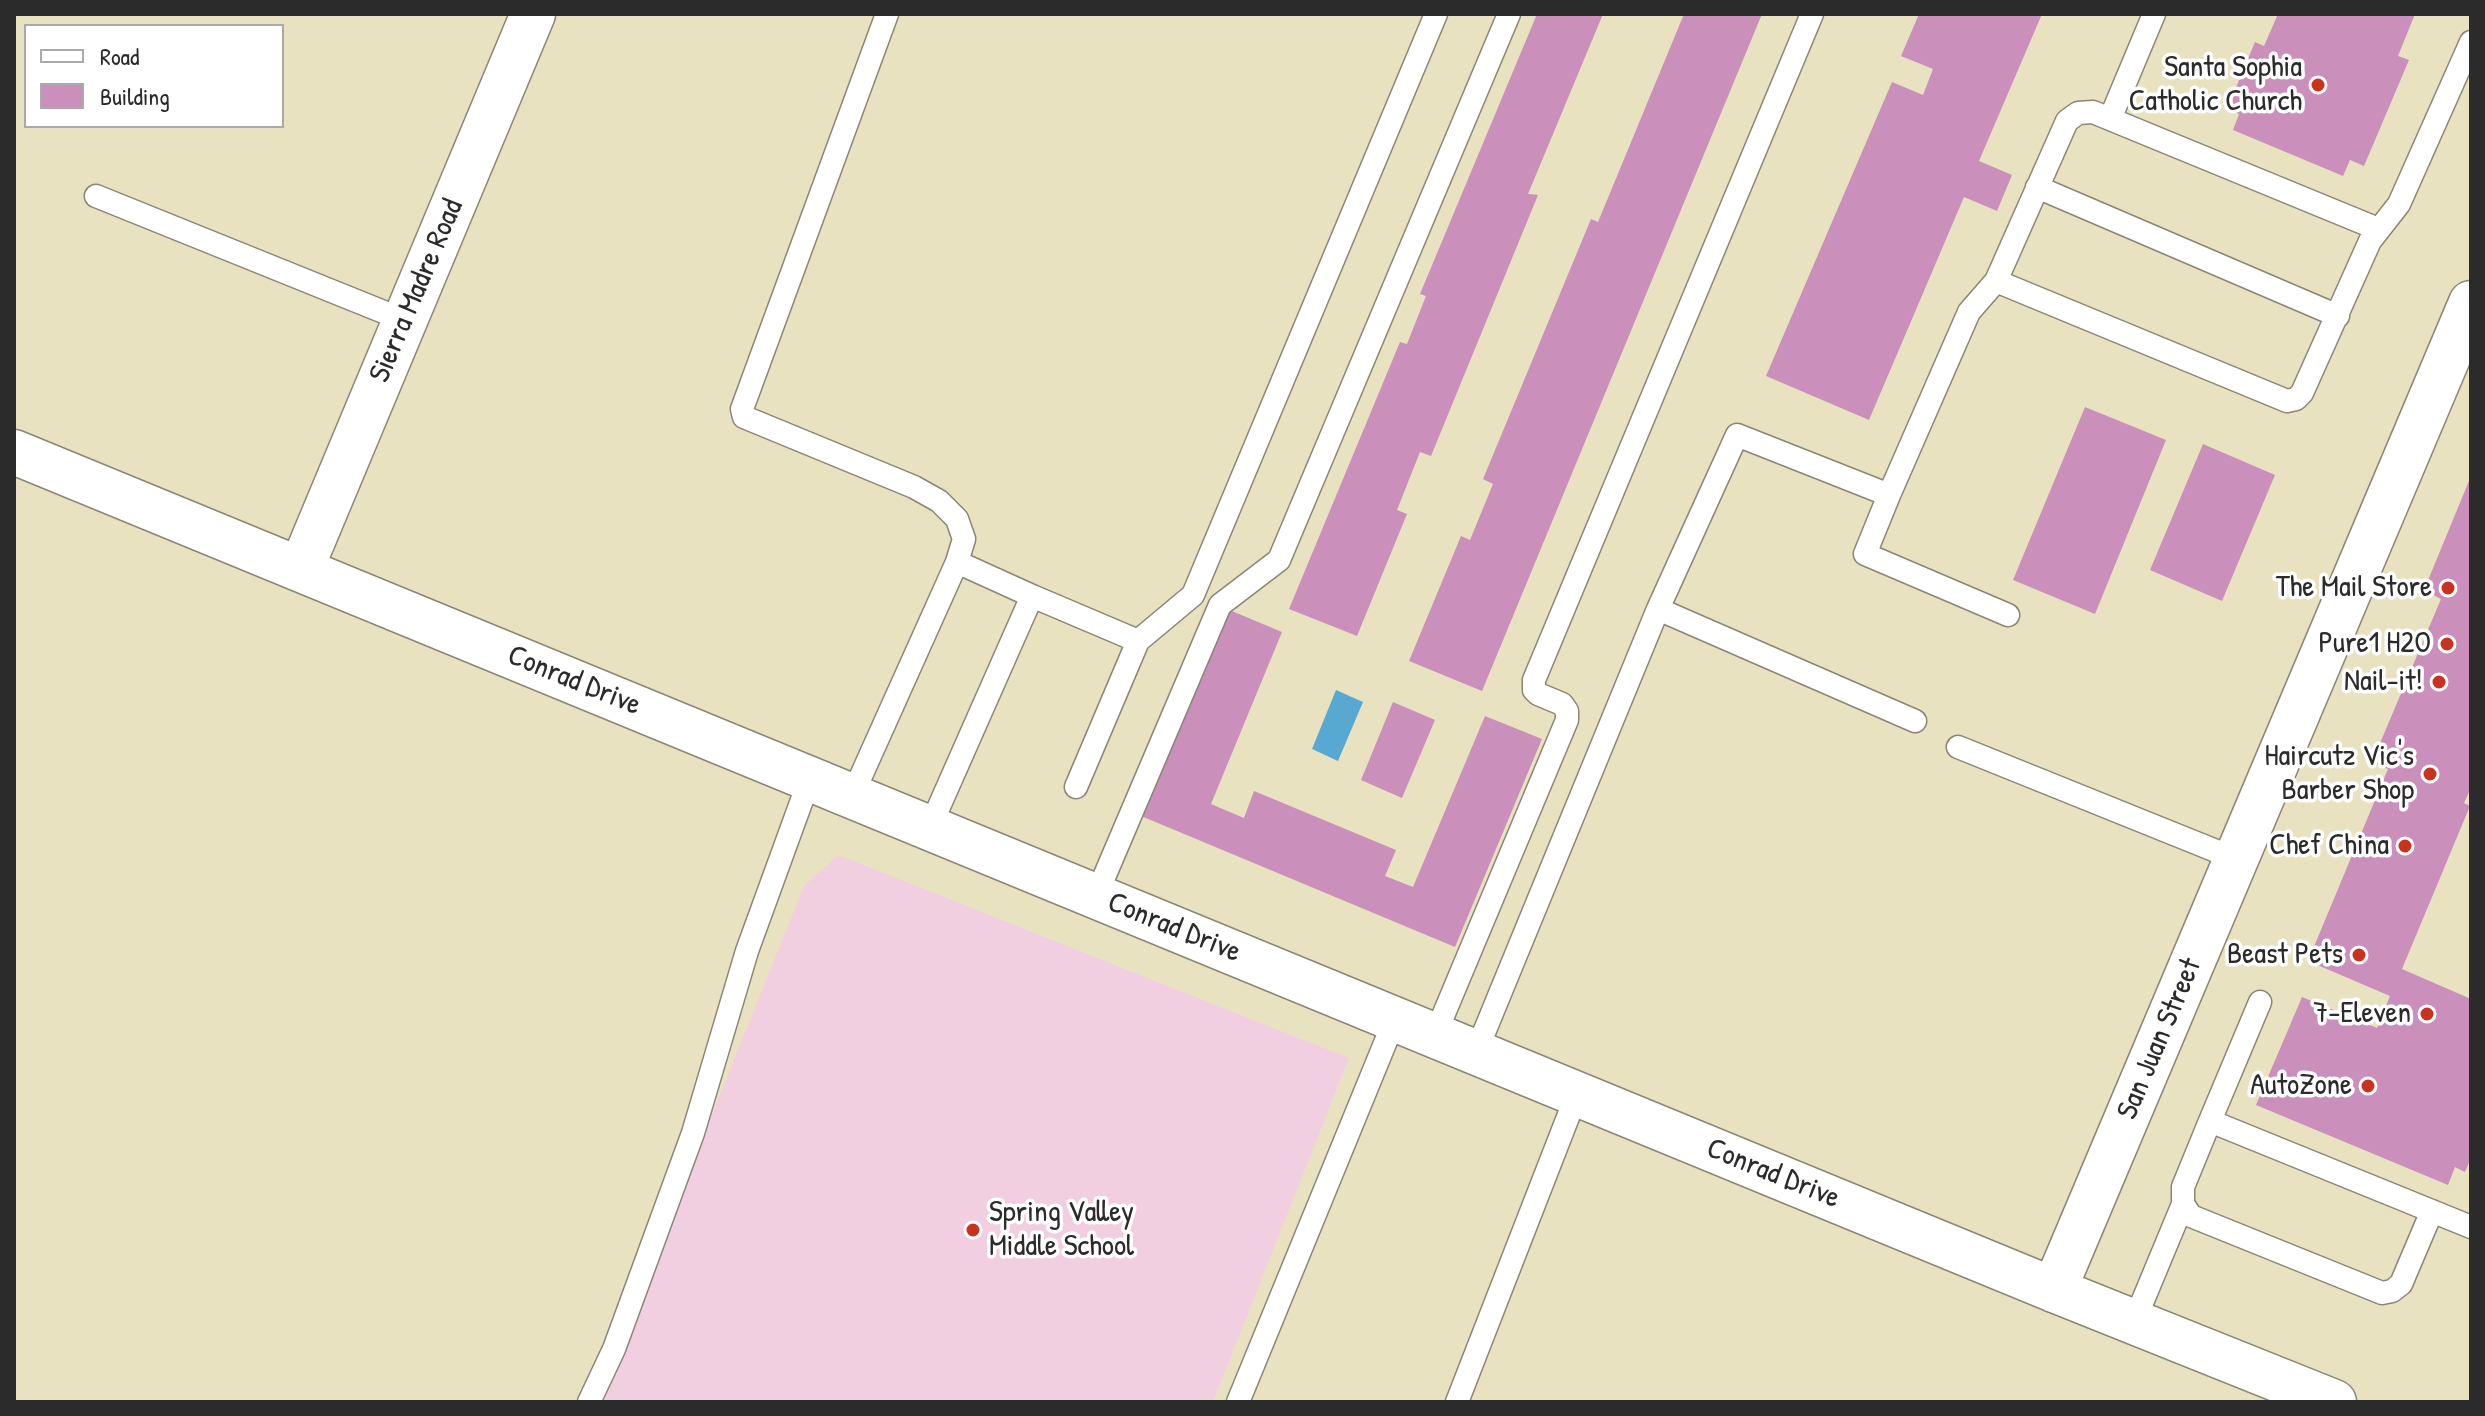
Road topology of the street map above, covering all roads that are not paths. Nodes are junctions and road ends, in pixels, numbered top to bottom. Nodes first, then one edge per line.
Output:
1 (533, 14) edge
2 (887, 14) edge
3 (1436, 14) edge
4 (1509, 14) edge
5 (1812, 14) edge
6 (2154, 14) edge
7 (2471, 42) edge
8 (2110, 119) junction
9 (2037, 187) junction
10 (96, 196) dead end
11 (2378, 229) junction
12 (1996, 281) junction
13 (2471, 303) edge
14 (2338, 316) junction
15 (406, 321) junction
16 (14, 452) edge
17 (1889, 495) junction
18 (957, 562) junction
19 (301, 569) junction
20 (1032, 596) junction
21 (1658, 609) junction
22 (2008, 615) dead end
23 (1138, 641) junction
24 (1915, 721) dead end
25 (1958, 747) dead end
26 (810, 778) junction
27 (1076, 787) dead end
28 (852, 796) junction
29 (930, 827) junction
30 (2236, 859) junction
31 (1096, 896) junction
32 (2260, 1002) dead end
33 (1415, 1027) junction
34 (1476, 1052) junction
35 (1577, 1094) junction
36 (2210, 1121) junction
37 (2183, 1204) junction
38 (2432, 1211) junction
39 (2471, 1227) edge
40 (2054, 1290) junction
41 (2134, 1322) junction
42 (2263, 1389) edge
43 (589, 1402) edge
44 (1238, 1402) edge
45 (1457, 1402) edge
46 (2334, 1402) edge

1 - 15 street, Sierra Madre Road
2 - 18 lane
3 - 23 lane
4 - 31 lane
5 - 33 lane
6 - 8 lane
7 - 11 lane
8 - 9 lane
8 - 11 lane
9 - 12 lane
9 - 14 lane
10 - 15 lane
11 - 14 lane
12 - 14 lane
12 - 17 lane
13 - 30 street, San Juan Street
15 - 19 street, Sierra Madre Road
16 - 19 street, Conrad Drive
17 - 21 lane
17 - 22 lane
18 - 20 lane
18 - 28 lane
19 - 26 street, Conrad Drive
20 - 23 lane
20 - 29 lane
21 - 24 lane
21 - 34 lane
23 - 27 lane
25 - 30 lane
26 - 28 street, Conrad Drive
26 - 43 lane
28 - 29 street, Conrad Drive
29 - 31 street, Conrad Drive
30 - 40 street, San Juan Street
31 - 33 street, Conrad Drive
32 - 36 lane
33 - 34 street, Conrad Drive
33 - 44 lane
34 - 35 street, Conrad Drive
35 - 40 street, Conrad Drive
35 - 45 lane
36 - 37 lane
36 - 38 lane
37 - 38 lane
37 - 41 lane
38 - 39 lane
40 - 41 street, Conrad Drive
41 - 42 street, Conrad Drive
42 - 46 street, Conrad Drive

